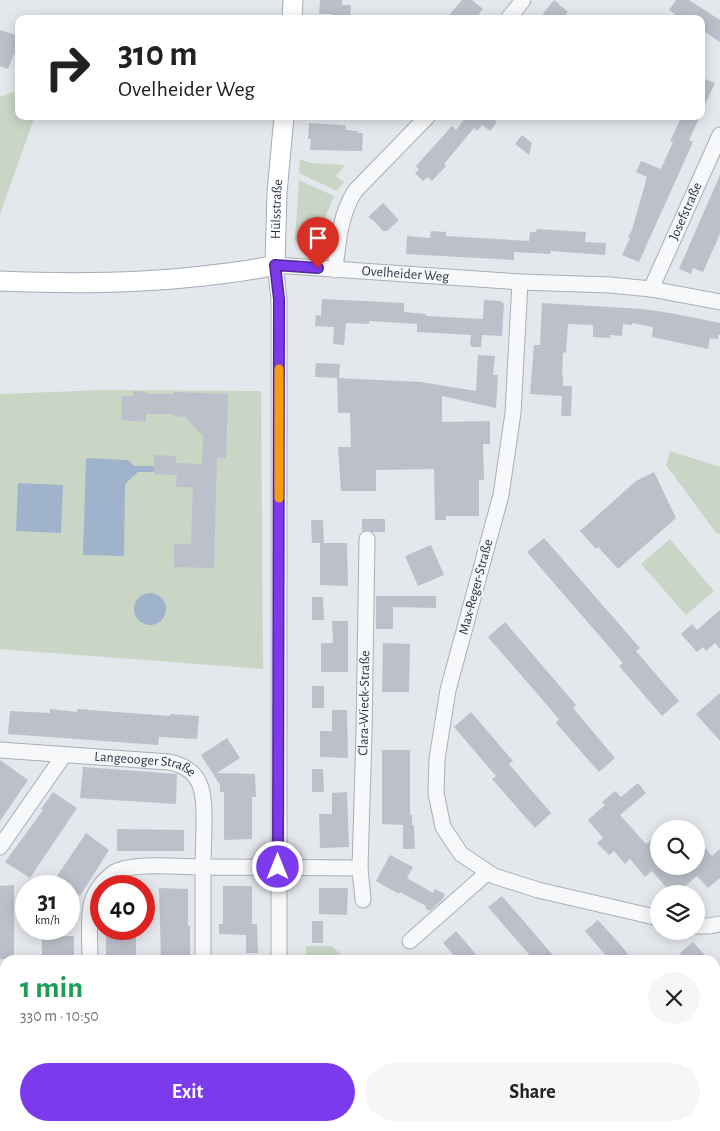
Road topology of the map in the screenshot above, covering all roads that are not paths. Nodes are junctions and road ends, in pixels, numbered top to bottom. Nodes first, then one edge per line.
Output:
1 (293, 0) edge
2 (523, 0) edge
3 (292, 15) edge
4 (511, 15) edge
5 (284, 120) edge
6 (424, 120) edge
7 (720, 135) edge
8 (275, 265) junction
9 (335, 270) junction
10 (0, 281) edge
11 (520, 282) junction
12 (651, 289) junction
13 (720, 302) edge
14 (367, 539) dead end
15 (0, 750) edge
16 (64, 755) junction
17 (0, 848) edge
18 (203, 867) junction
19 (278, 867) junction
20 (360, 868) junction
21 (487, 873) junction
22 (363, 900) dead end
23 (650, 916) edge
24 (720, 924) edge
25 (705, 926) edge
26 (410, 941) dead end
27 (90, 955) edge
28 (203, 955) edge
29 (278, 955) edge

1 - 3 main road
2 - 4 street
5 - 8 main road, Hülsstraße
6 - 9 street
7 - 12 street, Josefstraße
8 - 9 street, Ovelheider Weg
8 - 10 main road, Ovelheider Weg
8 - 19 street, Hülsstraße
9 - 11 street, Ovelheider Weg
11 - 12 street, Ovelheider Weg
11 - 21 street, Max-Reger-Straße
12 - 13 street, Ovelheider Weg
14 - 20 street, Clara-Wieck-Straße
15 - 16 street, Langeooger Straße
16 - 17 street
16 - 18 street, Langeooger Straße
18 - 19 street
18 - 27 street
18 - 28 street, Langeooger Straße
19 - 20 street
19 - 29 street, Hülsstraße
20 - 22 street, Clara-Wieck-Straße
21 - 23 street, Max-Reger-Straße
21 - 26 street
24 - 25 street

